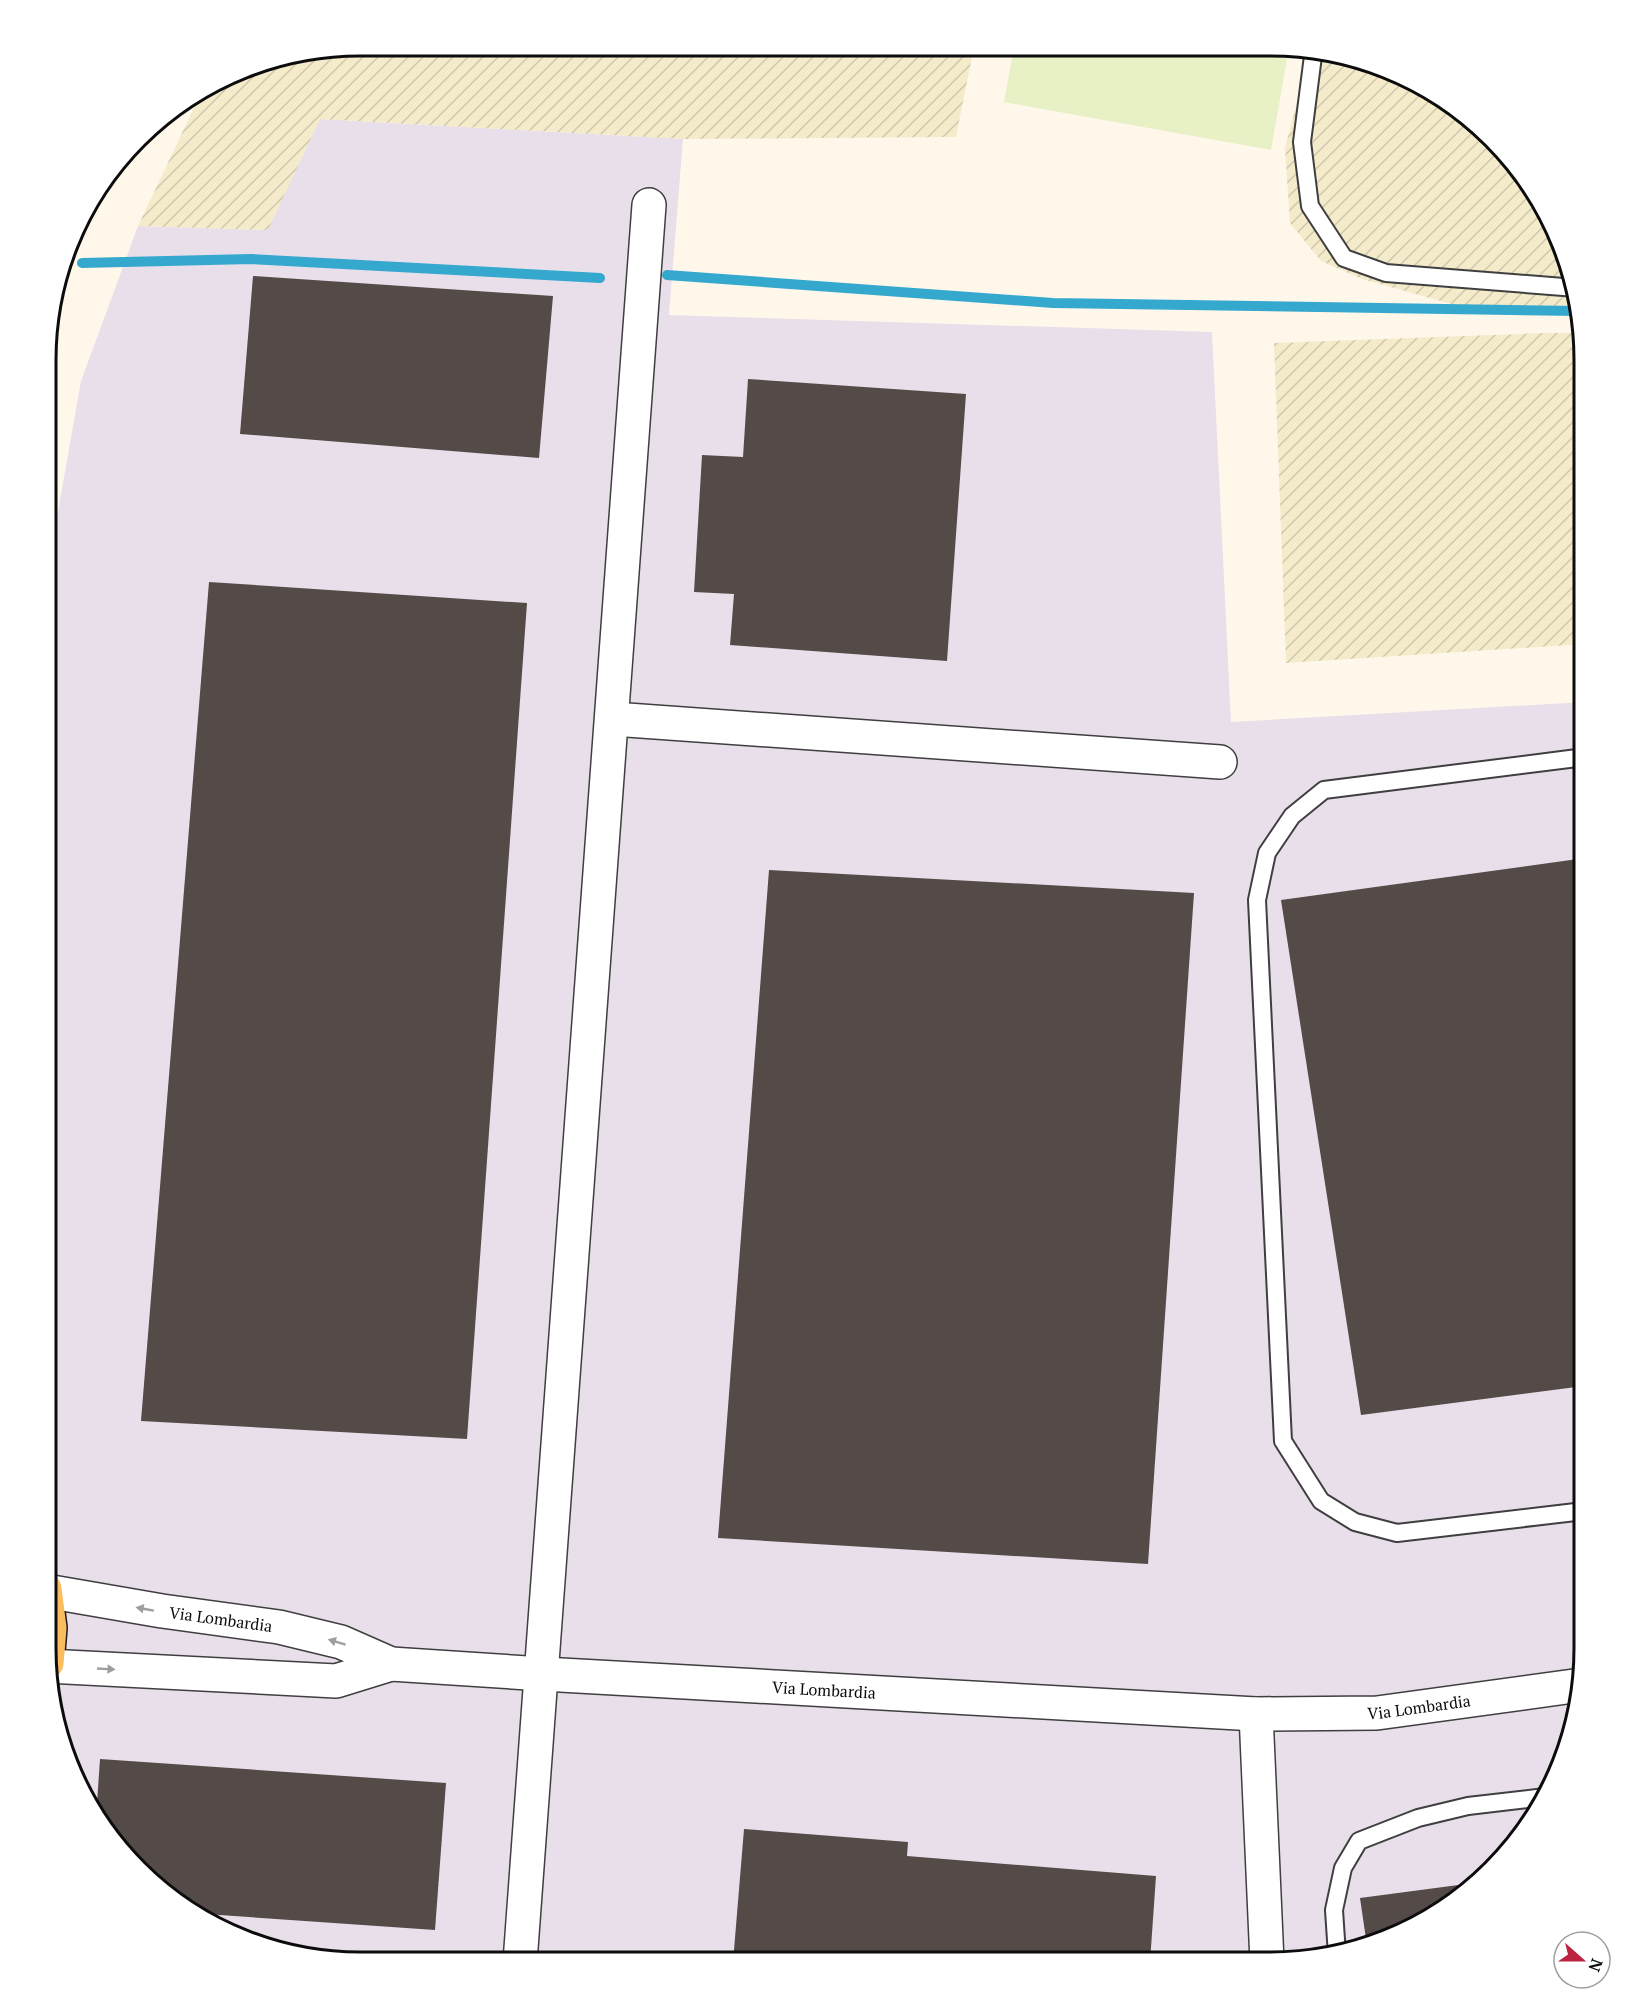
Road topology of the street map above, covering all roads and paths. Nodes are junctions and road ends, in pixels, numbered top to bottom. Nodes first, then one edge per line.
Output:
1 (1313, 58) edge
2 (649, 205) dead end
3 (1566, 287) edge
4 (613, 719) junction
5 (1574, 758) edge
6 (1220, 762) dead end
7 (1574, 1512) edge
8 (56, 1592) edge
9 (391, 1664) junction
10 (56, 1665) edge
11 (543, 1674) junction
12 (1572, 1686) edge
13 (1256, 1714) junction
14 (1535, 1798) edge
15 (1336, 1945) edge
16 (521, 1952) edge
17 (1267, 1952) edge

1 - 3 lane
2 - 4 street
4 - 6 street
4 - 11 street
5 - 7 lane
9 -> 8 street, Via Lombardia
10 -> 9 street, Via Lombardia
9 - 11 street, Via Lombardia
11 - 13 street, Via Lombardia
11 - 16 street
12 - 13 street, Via Lombardia
13 - 17 street
14 - 15 lane

